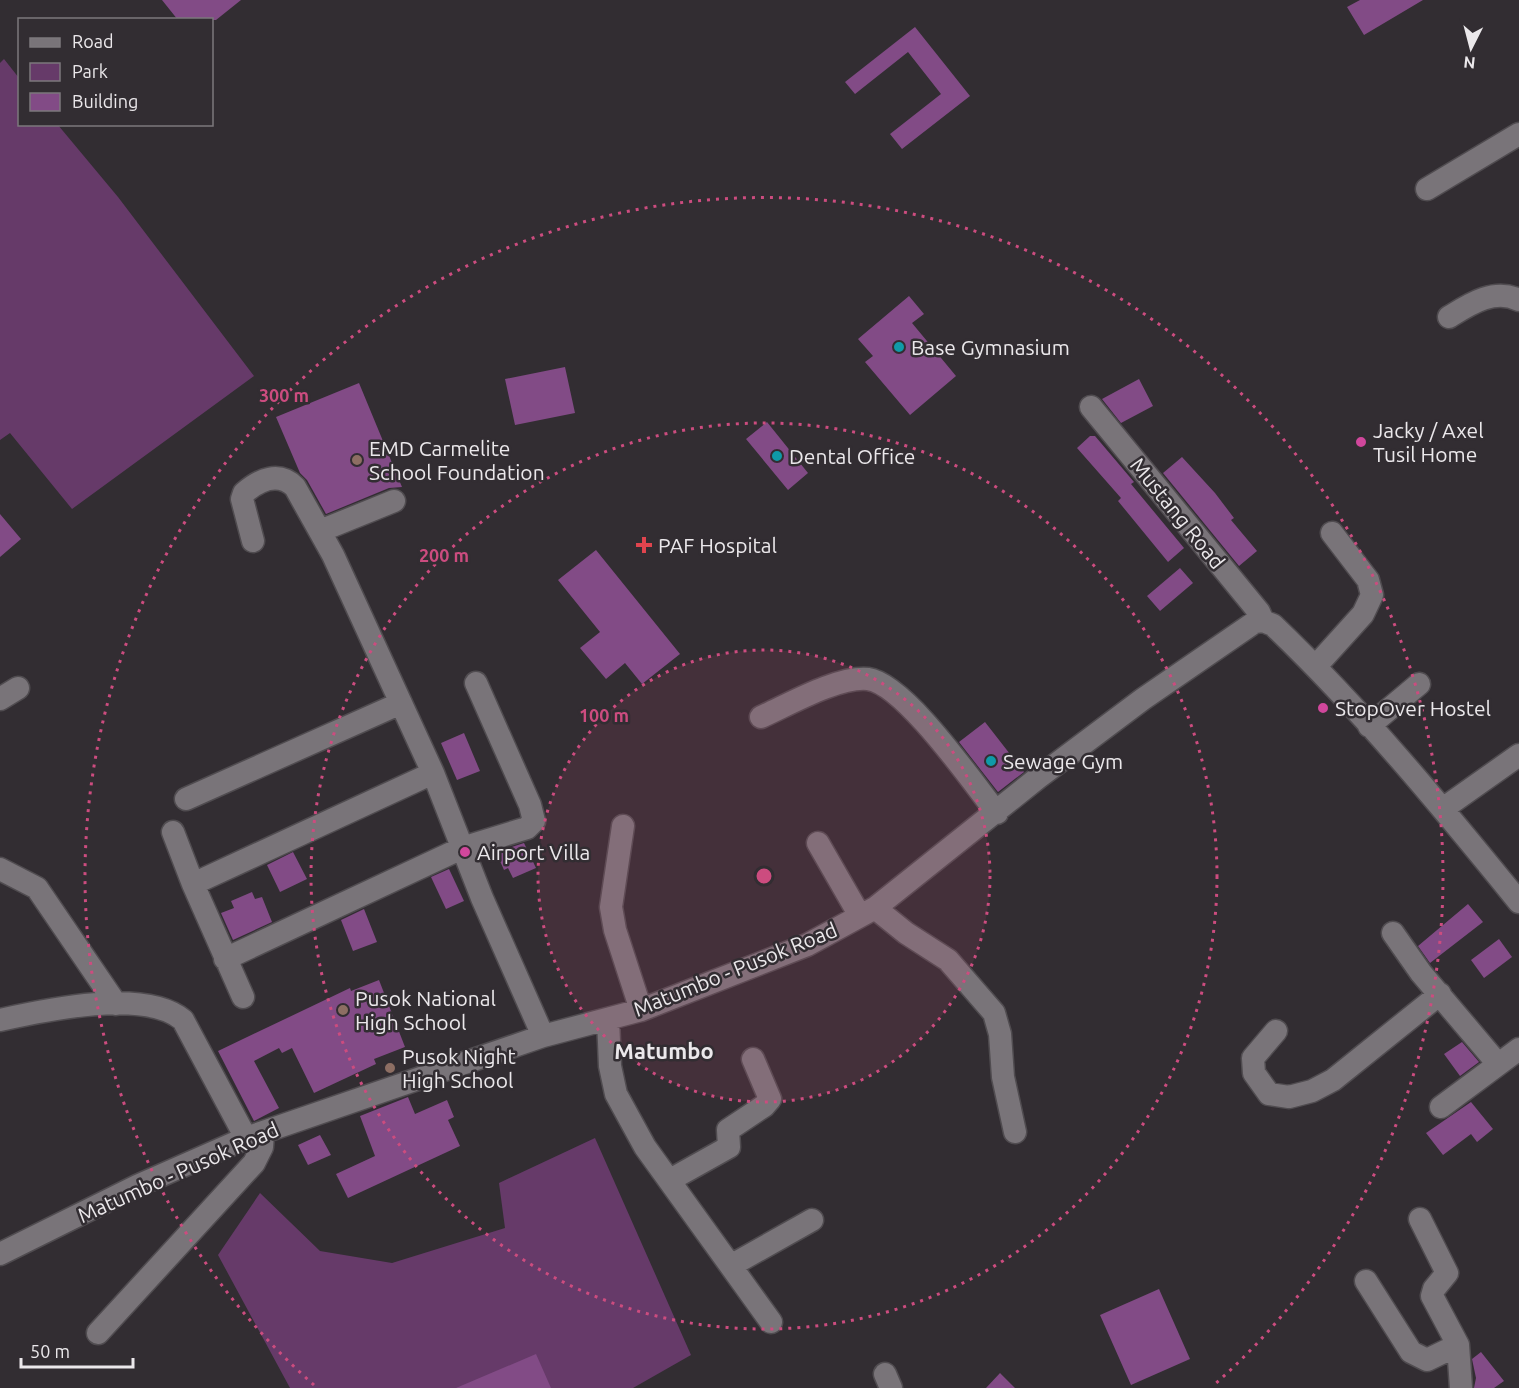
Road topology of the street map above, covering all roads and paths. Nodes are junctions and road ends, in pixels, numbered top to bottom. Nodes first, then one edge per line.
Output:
1 (1519, 134) edge
2 (1427, 189) dead end
3 (1519, 300) edge
4 (1449, 317) dead end
5 (1091, 407) dead end
6 (394, 501) dead end
7 (320, 531) junction
8 (1332, 533) dead end
9 (253, 541) dead end
10 (1263, 621) junction
11 (1316, 666) junction
12 (476, 683) dead end
13 (1419, 684) dead end
14 (401, 704) junction
15 (761, 717) dead end
16 (1369, 726) junction
17 (1519, 755) edge
18 (433, 773) junction
19 (186, 799) dead end
20 (1444, 808) junction
21 (997, 813) junction
22 (623, 826) dead end
23 (173, 832) dead end
24 (818, 843) dead end
25 (462, 848) junction
26 (0, 869) edge
27 (193, 884) junction
28 (1519, 902) edge
29 (867, 912) junction
30 (1393, 933) dead end
31 (225, 959) junction
32 (1440, 994) junction
33 (243, 998) dead end
34 (116, 1004) junction
35 (641, 1010) junction
36 (608, 1019) junction
37 (0, 1020) edge
38 (1276, 1031) dead end
39 (543, 1036) junction
40 (1519, 1049) edge
41 (753, 1059) dead end
42 (1498, 1064) junction
43 (1441, 1107) dead end
44 (1016, 1132) dead end
45 (254, 1135) junction
46 (670, 1180) junction
47 (1420, 1219) dead end
48 (812, 1220) dead end
49 (0, 1254) edge
50 (732, 1265) junction
51 (1366, 1281) dead end
52 (771, 1323) dead end
53 (98, 1333) dead end
54 (1458, 1345) junction
55 (1461, 1388) edge

1 - 2 street
3 - 4 street
5 - 10 street, Mustang Road
6 - 7 street
7 - 9 street
7 - 14 street
8 - 11 street
10 - 11 street
10 - 21 street, Matumbo - Pusok Road
11 - 16 street
12 - 25 street
13 - 16 street
14 - 18 street
14 - 19 street
15 - 21 street
16 - 20 street
17 - 20 street
18 - 25 street
18 - 27 street
20 - 28 street
21 - 29 street, Matumbo - Pusok Road
22 - 35 street
23 - 27 street
24 - 29 street
25 - 31 street
25 - 39 street
26 - 34 street
27 - 31 street
29 - 35 street, Matumbo - Pusok Road
29 - 44 street
30 - 32 street
31 - 33 street
32 - 38 street
32 - 42 street
34 - 37 street
34 - 45 street
35 - 36 street, Matumbo - Pusok Road
36 - 39 street, Matumbo - Pusok Road
36 - 46 street
39 - 45 street, Matumbo - Pusok Road
40 - 42 street
41 - 46 street
42 - 43 street
45 - 49 street, Matumbo - Pusok Road
45 - 53 street
46 - 50 street
47 - 54 street
48 - 50 street
50 - 52 street
51 - 54 street
54 - 55 street

